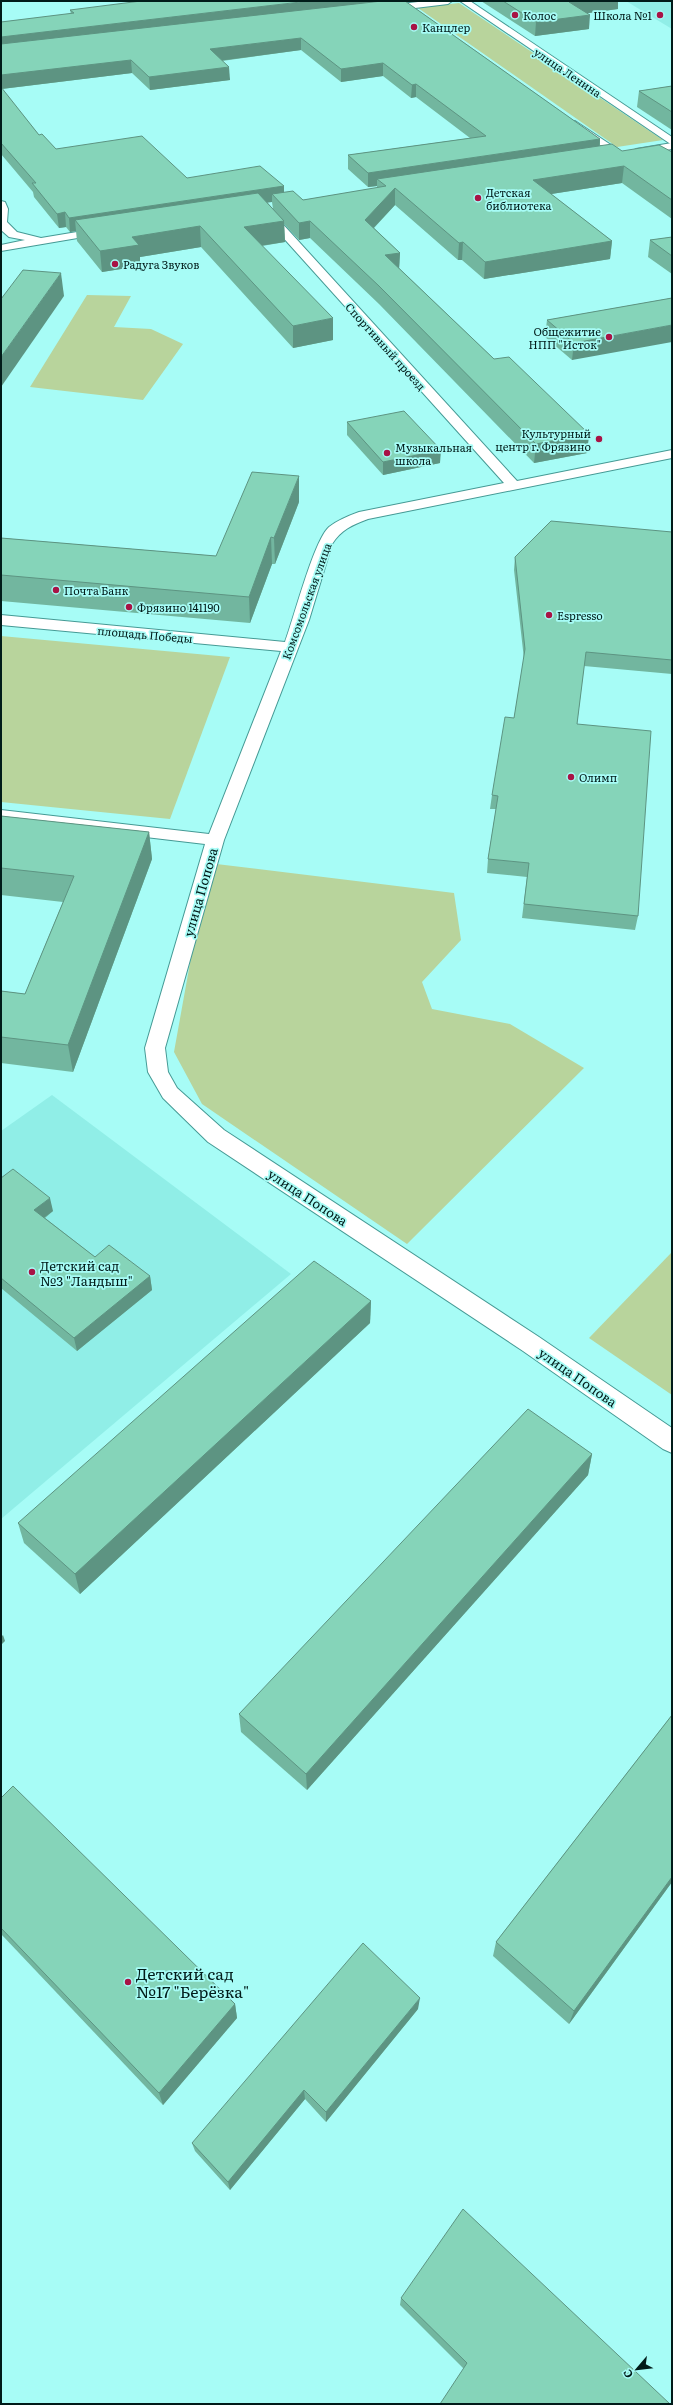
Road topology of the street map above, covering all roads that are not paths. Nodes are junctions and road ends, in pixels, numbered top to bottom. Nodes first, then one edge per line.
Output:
1 (448, 1) edge
2 (464, 1) edge
3 (407, 6) junction
4 (368, 10) edge
5 (418, 13) edge
6 (564, 116) edge
7 (672, 142) edge
8 (672, 146) edge
9 (649, 150) junction
10 (619, 155) junction
11 (601, 157) edge
12 (661, 158) edge
13 (1, 204) edge
14 (276, 205) edge
15 (2, 226) edge
16 (119, 228) edge
17 (47, 240) junction
18 (1, 248) edge
19 (672, 454) edge
20 (513, 485) junction
21 (1, 620) edge
22 (289, 647) junction
23 (1, 815) edge
24 (215, 840) junction
25 (672, 1442) edge

1 - 3 street
2 - 7 street, улица Ленина
3 - 4 street
3 - 5 street
6 - 10 street
8 - 9 street
9 - 10 street
9 - 12 street
10 - 11 street
13 - 15 street
14 - 20 street, Спортивный проезд
15 - 17 street
16 - 17 street
17 - 18 street
19 - 20 street, Комсомольская улица
20 - 22 street, Комсомольская улица
21 - 22 street, площадь Победы
22 - 24 street, Комсомольская улица
23 - 24 street
24 - 25 street, улица Попова

